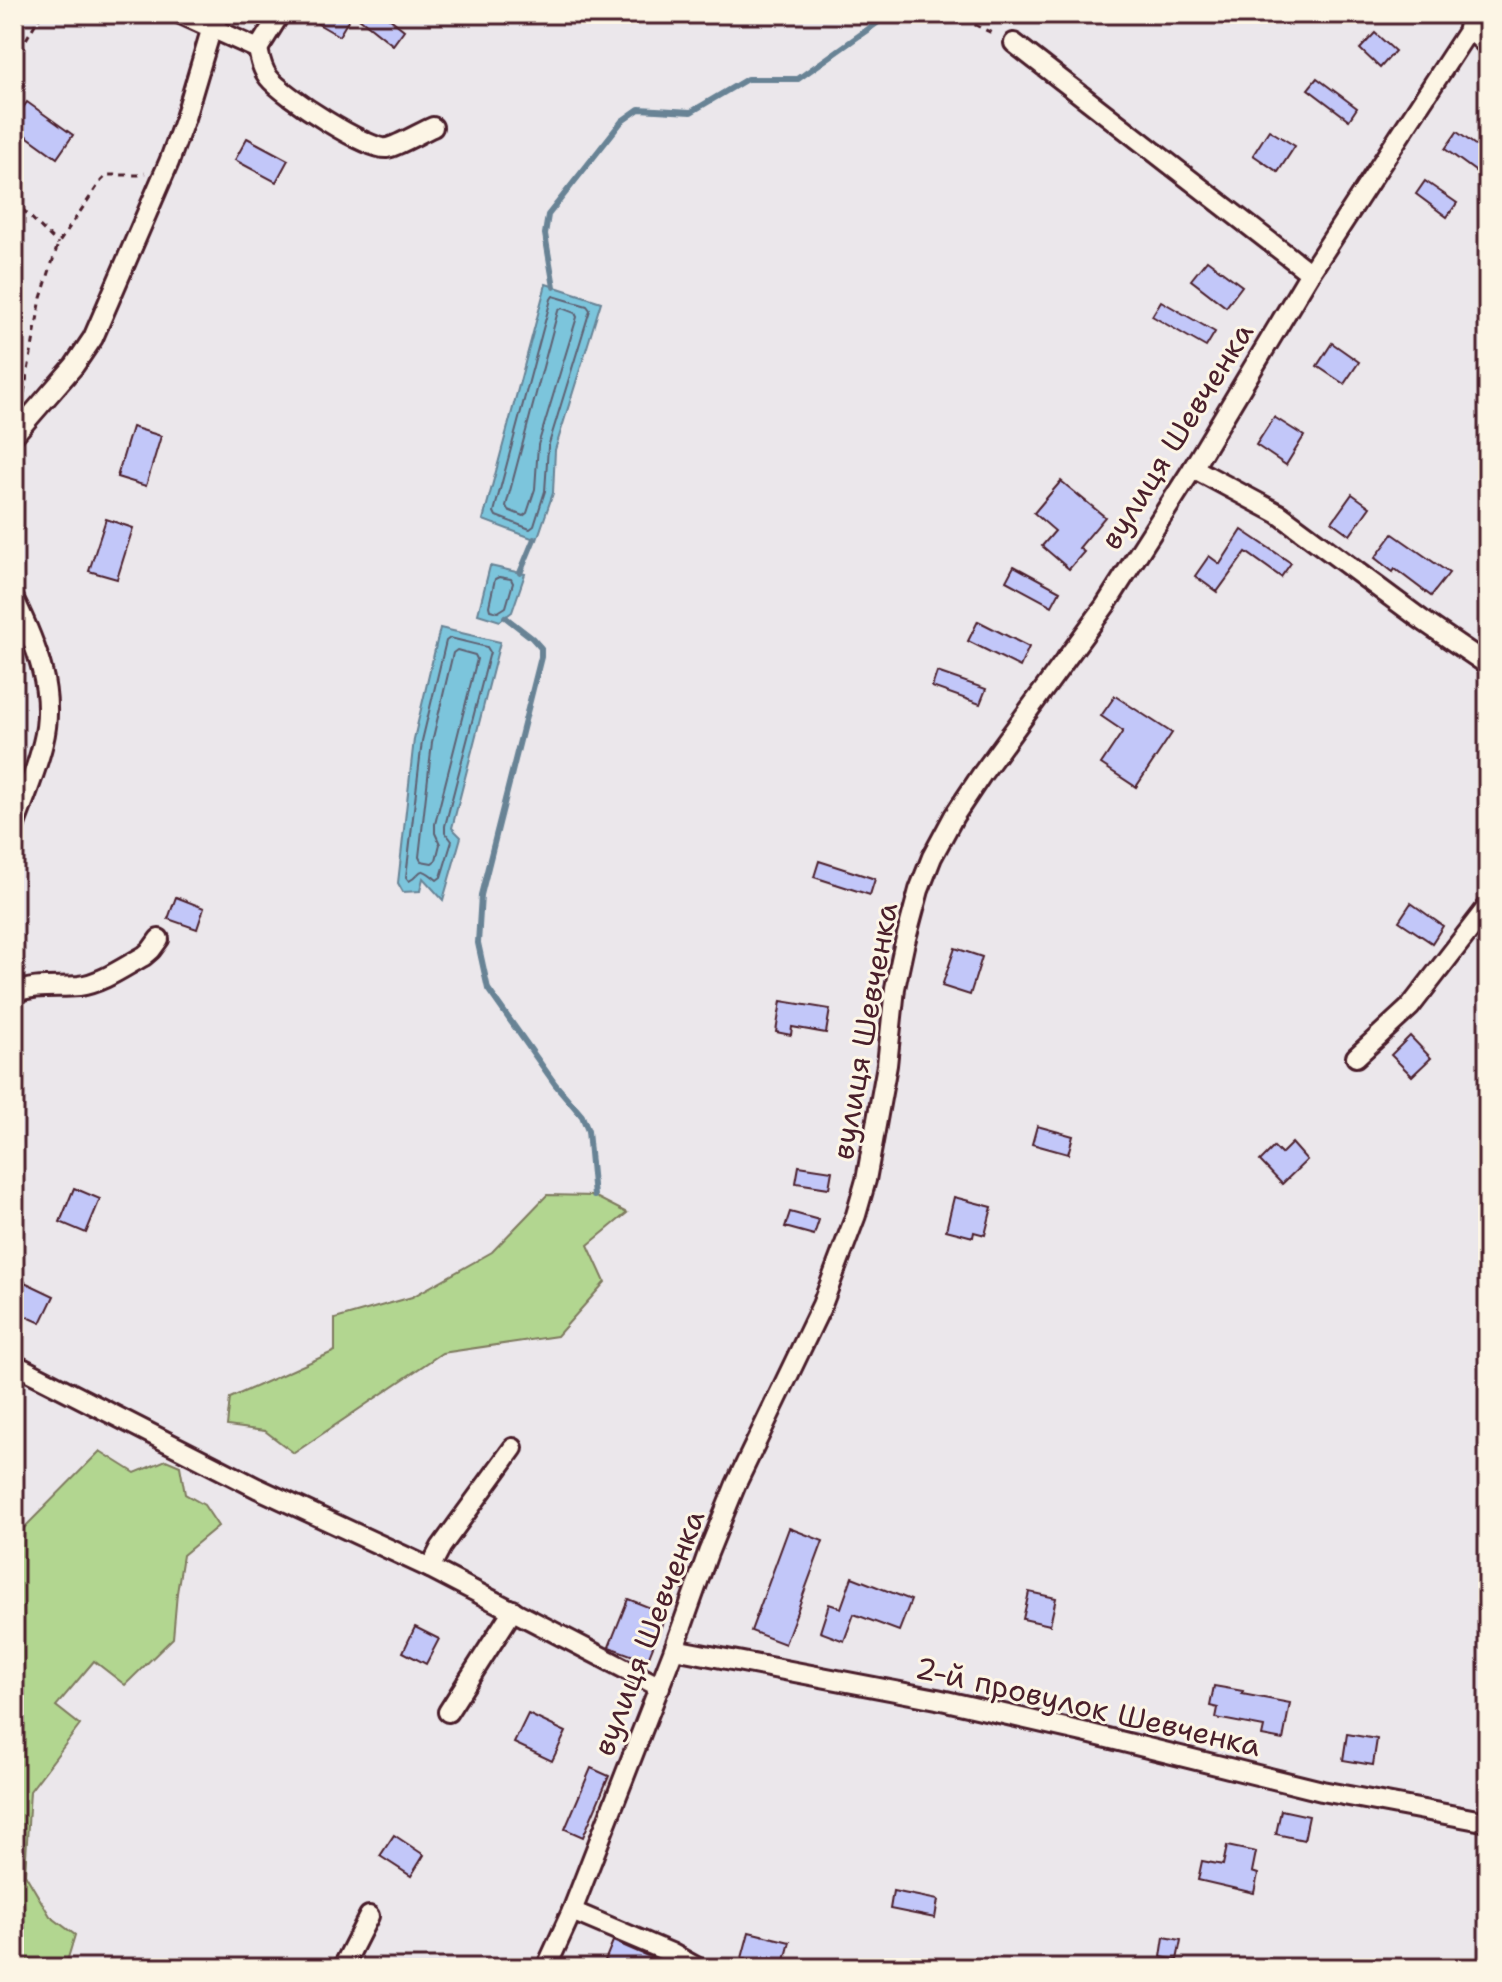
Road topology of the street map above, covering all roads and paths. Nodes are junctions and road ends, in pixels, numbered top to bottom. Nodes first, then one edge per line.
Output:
1 (41, 14) edge
2 (181, 14) edge
3 (280, 14) edge
4 (953, 14) edge
5 (216, 20) edge
6 (1473, 21) edge
7 (1014, 43) joint
8 (1488, 46) edge
9 (258, 49) junction
10 (14, 60) edge
11 (433, 127) dead end
12 (169, 162) junction
13 (14, 201) edge
14 (58, 244) junction
15 (1310, 273) junction
16 (16, 432) edge
17 (1193, 468) junction
18 (14, 599) edge
19 (1488, 665) edge
20 (14, 827) edge
21 (1488, 906) edge
22 (159, 939) dead end
23 (14, 993) edge
24 (1356, 1057) dead end
25 (14, 1364) edge
26 (513, 1448) dead end
27 (430, 1568) junction
28 (513, 1610) junction
29 (674, 1649) junction
30 (660, 1687) junction
31 (448, 1712) dead end
32 (1488, 1822) edge
33 (572, 1911) junction
34 (369, 1916) dead end
35 (351, 1968) edge
36 (546, 1968) edge
37 (698, 1968) edge

1 - 10 path
2 - 5 street
3 - 9 street
4 - 7 path
5 - 9 street
5 - 12 street
6 - 8 street
6 - 15 street, вулиця Шевченка
7 - 15 street
9 - 11 street
12 - 14 path
12 - 16 street
13 - 14 path
14 - 16 path
15 - 17 street, вулиця Шевченка
17 - 19 street
17 - 29 street, вулиця Шевченка
18 - 20 street
21 - 24 street
22 - 23 street
25 - 27 street
26 - 27 street
27 - 28 street
28 - 30 street
28 - 31 street
29 - 30 street, вулиця Шевченка
29 - 32 street, 2-й провулок Шевченка
30 - 33 street, вулиця Шевченка
33 - 36 street, вулиця Шевченка
33 - 37 street
34 - 35 street

